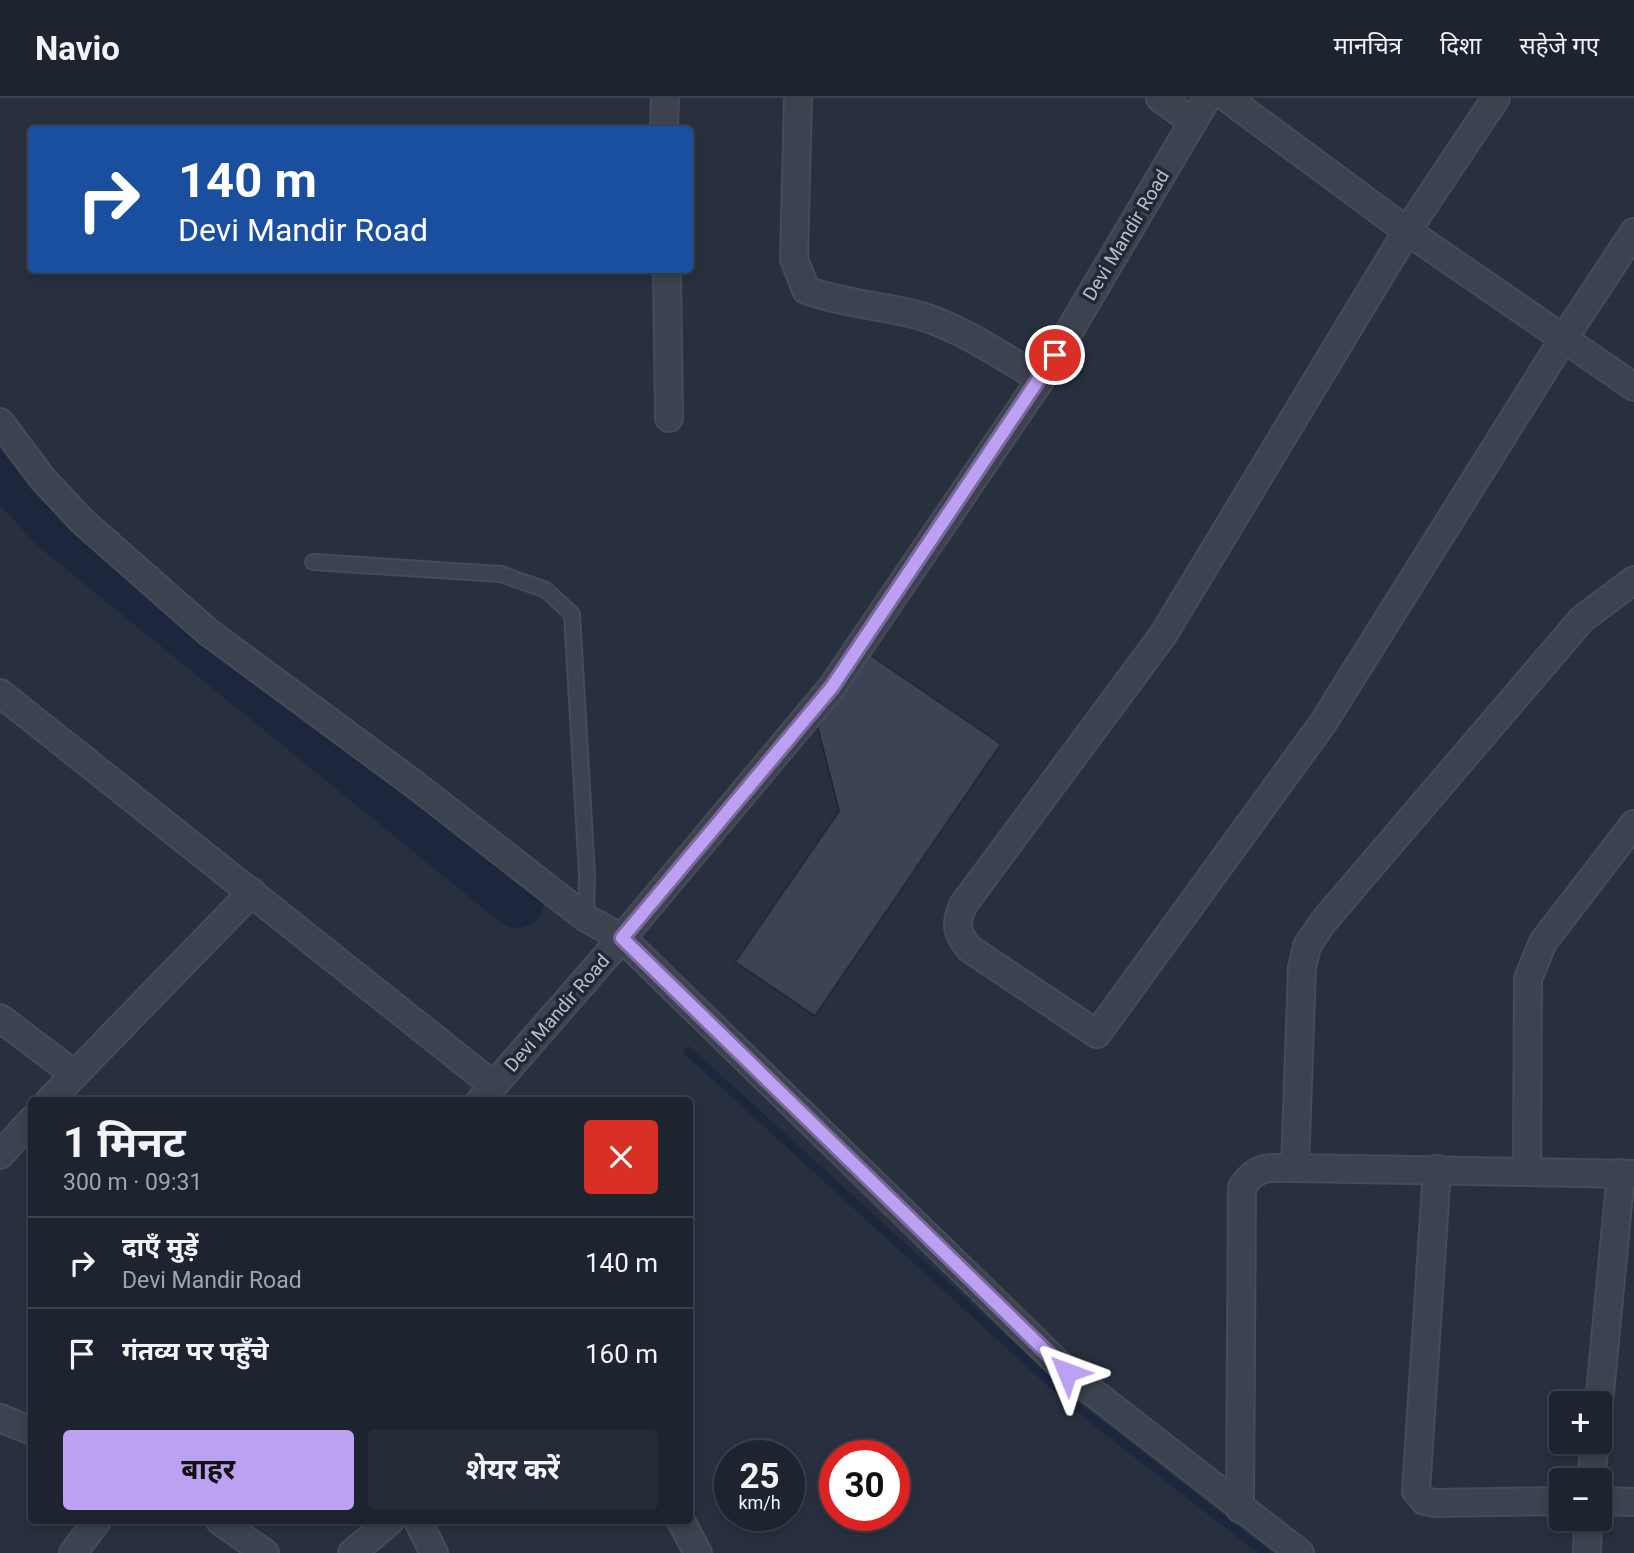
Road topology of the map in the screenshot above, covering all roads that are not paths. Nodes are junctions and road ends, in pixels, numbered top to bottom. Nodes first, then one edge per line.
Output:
1 (665, 98) edge
2 (798, 98) edge
3 (1160, 98) edge
4 (1207, 98) edge
5 (1227, 98) edge
6 (1496, 98) edge
7 (1193, 122) junction
8 (664, 126) edge
9 (1406, 231) junction
10 (1634, 232) edge
11 (667, 273) edge
12 (1564, 338) junction
13 (1041, 379) junction
14 (1634, 387) edge
15 (670, 418) dead end
16 (0, 422) edge
17 (313, 562) dead end
18 (1634, 580) edge
19 (0, 693) edge
20 (1634, 824) edge
21 (252, 892) junction
22 (586, 918) junction
23 (622, 938) junction
24 (0, 1018) edge
25 (74, 1074) junction
26 (53, 1097) edge
27 (483, 1097) edge
28 (28, 1124) edge
29 (0, 1155) edge
30 (1295, 1168) junction
31 (1437, 1169) junction
32 (1527, 1171) junction
33 (1628, 1173) edge
34 (1601, 1391) edge
35 (0, 1418) edge
36 (28, 1430) edge
37 (1549, 1501) edge
38 (1612, 1501) edge
39 (1634, 1502) edge
40 (1240, 1509) junction
41 (95, 1524) edge
42 (224, 1524) edge
43 (386, 1524) edge
44 (420, 1524) edge
45 (683, 1524) edge
46 (1588, 1531) edge
47 (73, 1553) edge
48 (265, 1553) edge
49 (352, 1553) edge
50 (434, 1553) edge
51 (698, 1553) edge
52 (1300, 1553) edge
53 (1587, 1553) edge

1 - 8 street
2 - 13 street
3 - 7 street
4 - 7 street, Devi Mandir Road
5 - 9 street
6 - 9 street
7 - 13 street, Devi Mandir Road
9 - 12 street
9 - 12 street
10 - 12 street
11 - 15 street
12 - 14 street
13 - 23 street, Devi Mandir Road
16 - 22 street
17 - 22 lane
18 - 30 street
19 - 21 street
20 - 32 street
21 - 25 street
21 - 27 street
22 - 23 street
23 - 27 street, Devi Mandir Road
23 - 40 street
24 - 25 street
25 - 26 street
28 - 29 street
30 - 31 street
30 - 40 street
31 - 32 street
31 - 37 street
32 - 33 street
33 - 34 street
35 - 36 street
38 - 39 street
40 - 52 street
41 - 47 street
42 - 48 street
43 - 49 street
44 - 50 street
45 - 51 street
46 - 53 street

